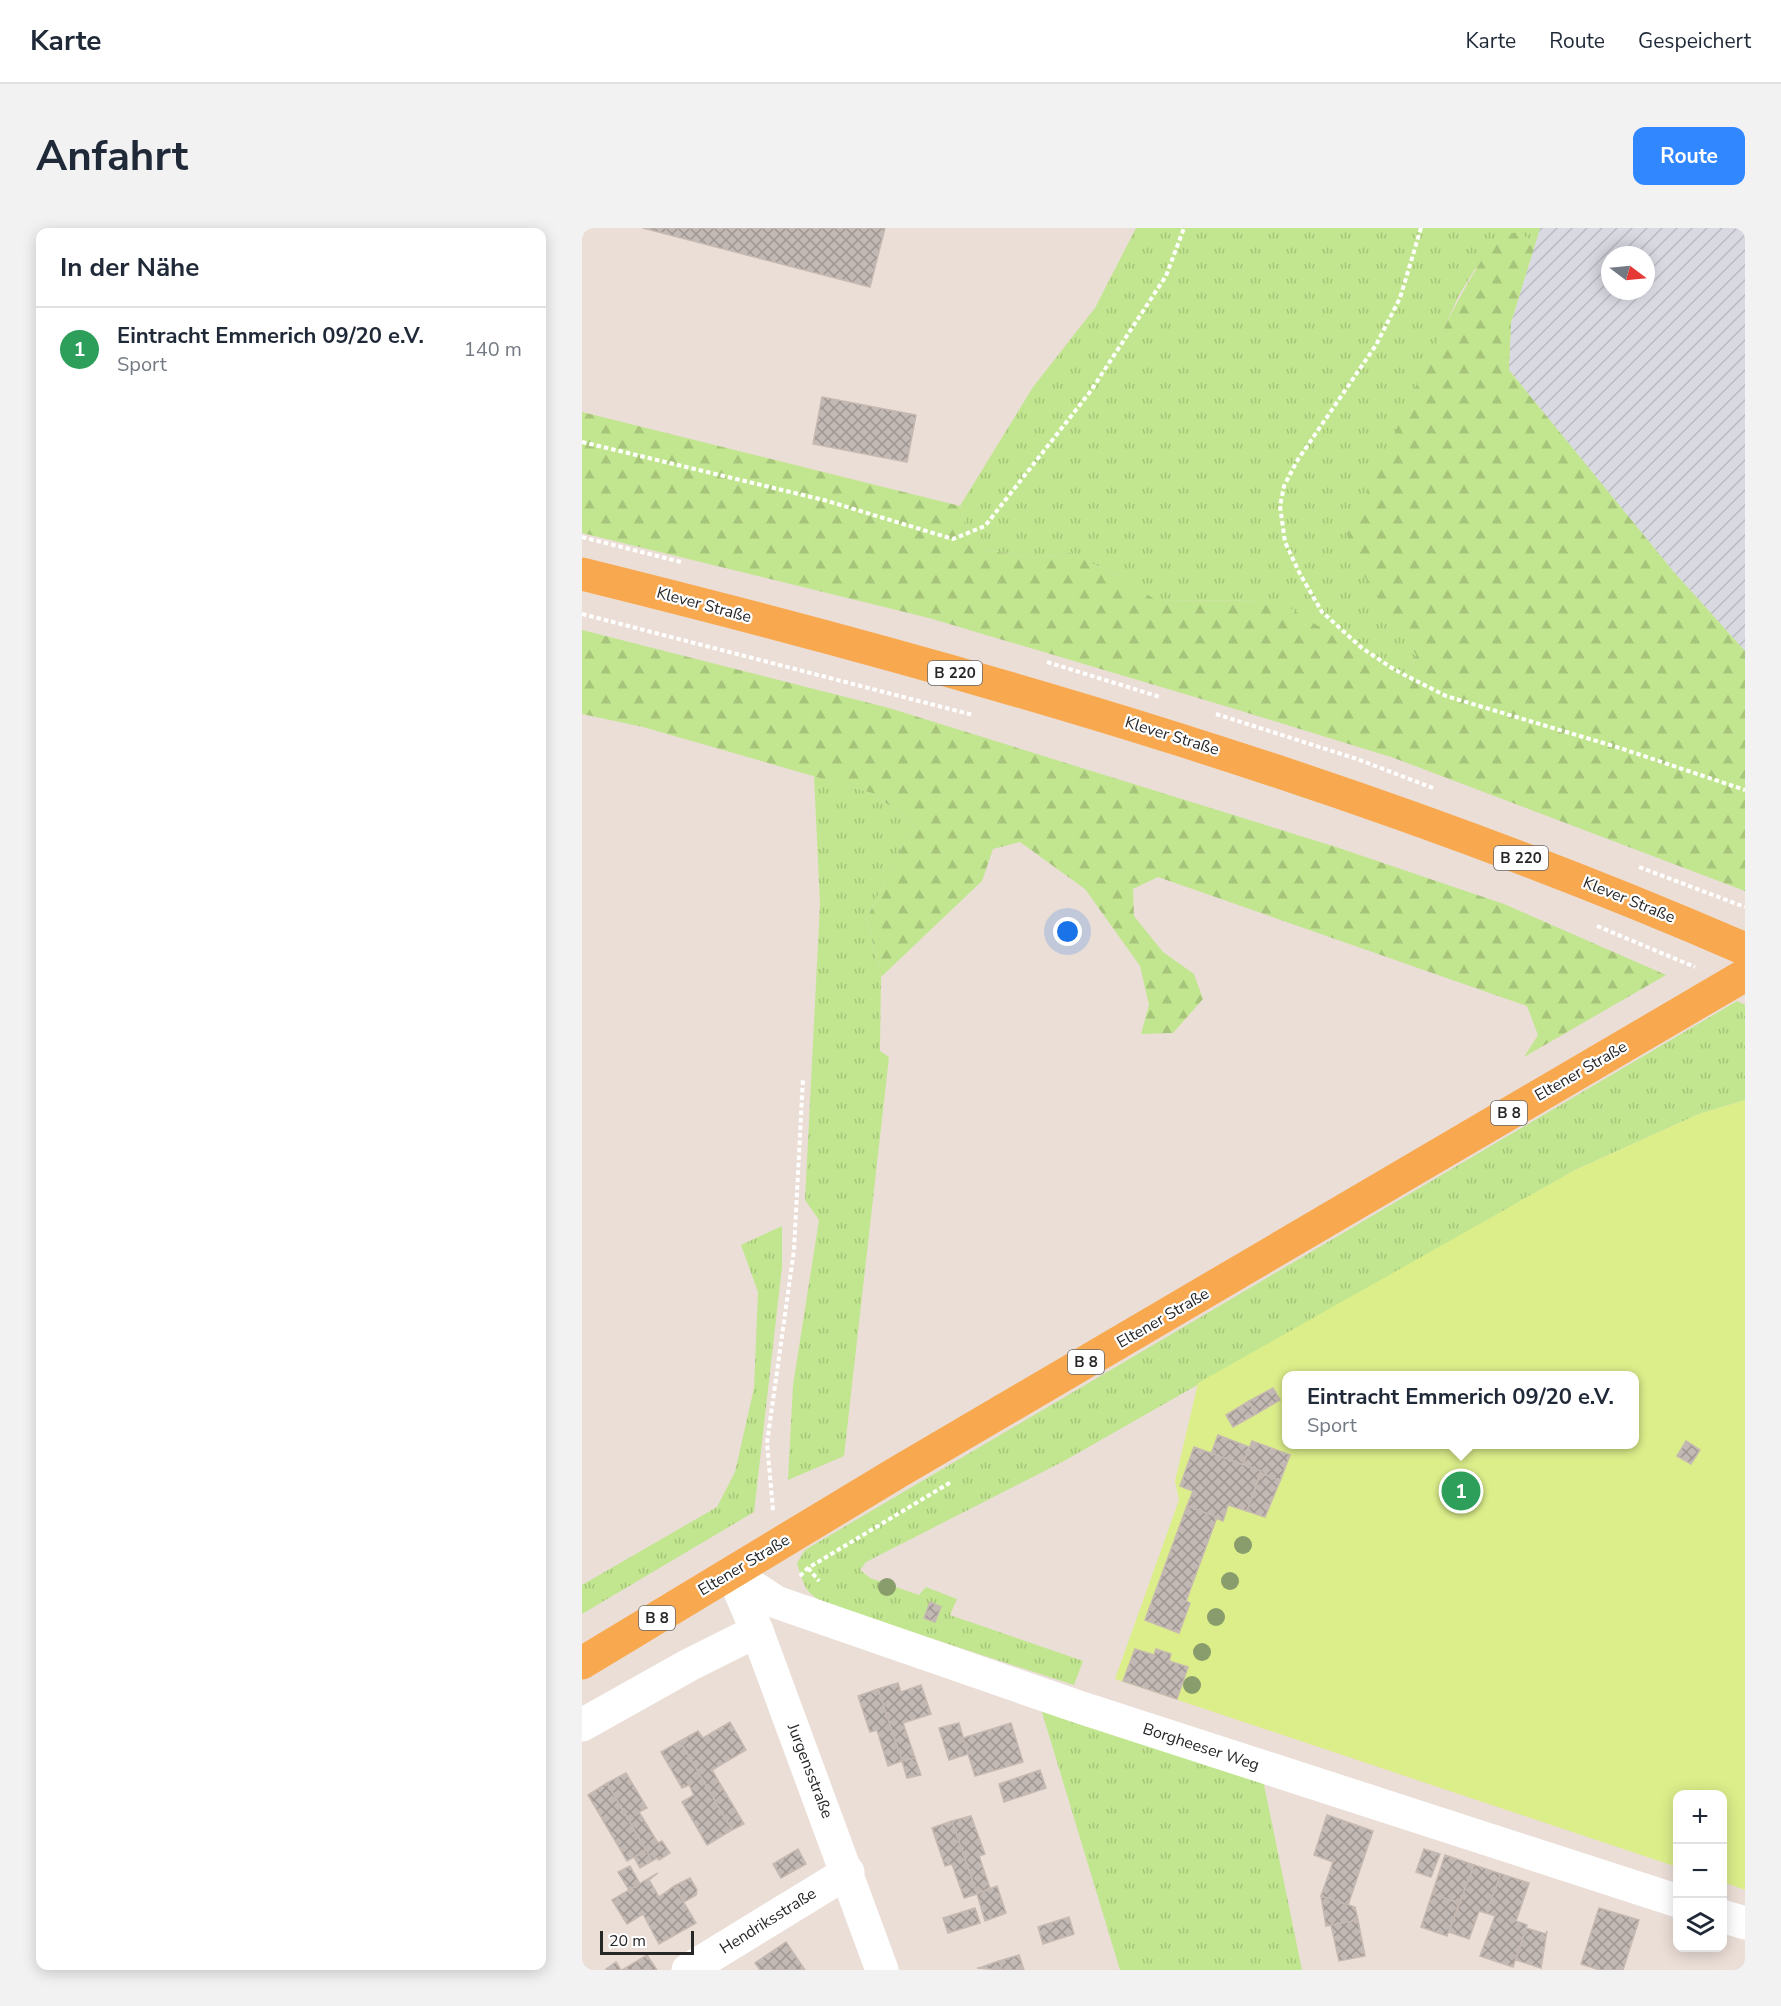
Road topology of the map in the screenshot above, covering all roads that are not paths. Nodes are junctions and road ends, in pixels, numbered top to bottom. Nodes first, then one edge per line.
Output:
1 (582, 574) edge
2 (1745, 949) edge
3 (1745, 975) edge
4 (732, 1573) junction
5 (757, 1630) junction
6 (582, 1663) edge
7 (582, 1725) edge
8 (848, 1872) junction
9 (1673, 1900) edge
10 (1727, 1918) edge
11 (1745, 1923) edge
12 (688, 1970) edge
13 (882, 1970) edge

1 - 2 main road, Klever Straße / B 220
3 - 4 main road, Eltener Straße / B 8
4 - 5 street, Jurgensstraße
4 - 6 main road, Eltener Straße / B 8
4 - 9 street, Borgheeser Weg
5 - 7 street
5 - 8 street, Jurgensstraße
8 - 12 street, Hendriksstraße
8 - 13 street, Jurgensstraße
10 - 11 street

